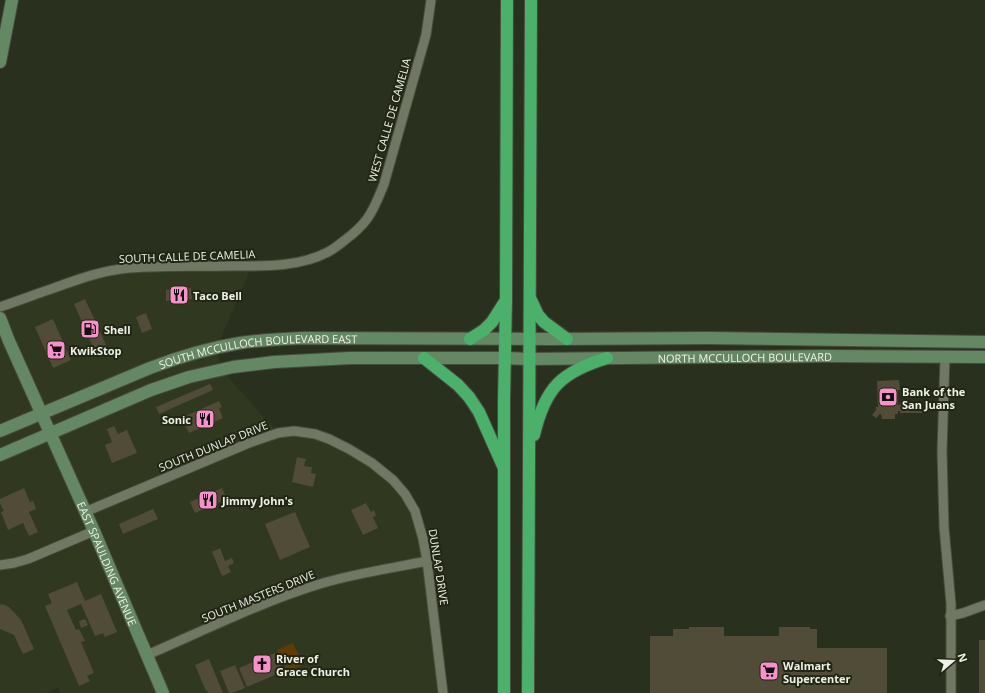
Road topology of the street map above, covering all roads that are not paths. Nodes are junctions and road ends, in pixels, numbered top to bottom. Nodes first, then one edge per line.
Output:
1 (12, 0) edge
2 (431, 0) edge
3 (506, 0) edge
4 (531, 0) edge
5 (0, 62) edge
6 (349, 237) joint
7 (530, 299) junction
8 (506, 300) junction
9 (0, 307) edge
10 (0, 318) edge
11 (470, 338) junction
12 (505, 339) junction
13 (530, 339) junction
14 (567, 339) junction
15 (946, 342) junction
16 (985, 342) edge
17 (945, 357) junction
18 (985, 357) edge
19 (424, 358) junction
20 (505, 358) junction
21 (607, 358) junction
22 (529, 359) junction
23 (42, 414) junction
24 (0, 431) edge
25 (50, 434) junction
26 (0, 455) edge
27 (529, 456) junction
28 (372, 463) joint
29 (505, 471) junction
30 (85, 512) junction
31 (94, 531) junction
32 (427, 561) junction
33 (0, 565) edge
34 (985, 605) edge
35 (950, 616) junction
36 (147, 655) junction
37 (164, 693) edge
38 (443, 693) edge
39 (504, 693) edge
40 (528, 693) edge
41 (951, 693) edge

1 - 5 street
2 - 6 street, WEST CALLE DE CAMELIA
3 - 8 highway
4 - 7 highway
6 - 9 street, SOUTH CALLE DE CAMELIA
7 - 13 highway
7 - 14 highway
8 - 11 highway
8 - 12 highway
10 - 23 street, EAST SPAULDING AVENUE
11 - 12 street, SOUTH MCCULLOCH BOULEVARD EAST
11 - 23 street, SOUTH MCCULLOCH BOULEVARD EAST
12 - 13 street, SOUTH MCCULLOCH BOULEVARD EAST
12 - 20 highway
13 - 14 street, NORTH MCCULLOCH BOULEVARD
13 - 22 highway
14 - 15 street, NORTH MCCULLOCH BOULEVARD
15 - 16 street, NORTH MCCULLOCH BOULEVARD
15 - 17 street
17 - 18 street, NORTH MCCULLOCH BOULEVARD
17 - 21 street, NORTH MCCULLOCH BOULEVARD
17 - 35 street
19 - 20 street, SOUTH MCCULLOCH BOULEVARD EAST
19 - 25 street, SOUTH MCCULLOCH BOULEVARD EAST
19 - 29 highway
20 - 22 street, NORTH MCCULLOCH BOULEVARD
20 - 29 highway
21 - 22 street, NORTH MCCULLOCH BOULEVARD
21 - 27 highway
22 - 27 highway
23 - 24 street, SOUTH MCCULLOCH BOULEVARD EAST
23 - 25 street, EAST SPAULDING AVENUE
25 - 26 street, SOUTH MCCULLOCH BOULEVARD EAST
25 - 30 street, EAST SPAULDING AVENUE
27 - 40 highway
28 - 30 street, SOUTH DUNLAP DRIVE
28 - 32 street, DUNLAP DRIVE
29 - 39 highway
30 - 31 street, EAST SPAULDING AVENUE
31 - 33 street
31 - 36 street, EAST SPAULDING AVENUE
32 - 36 street, SOUTH MASTERS DRIVE
32 - 38 street, DUNLAP DRIVE
34 - 35 street
35 - 41 street
36 - 37 street, EAST SPAULDING AVENUE

